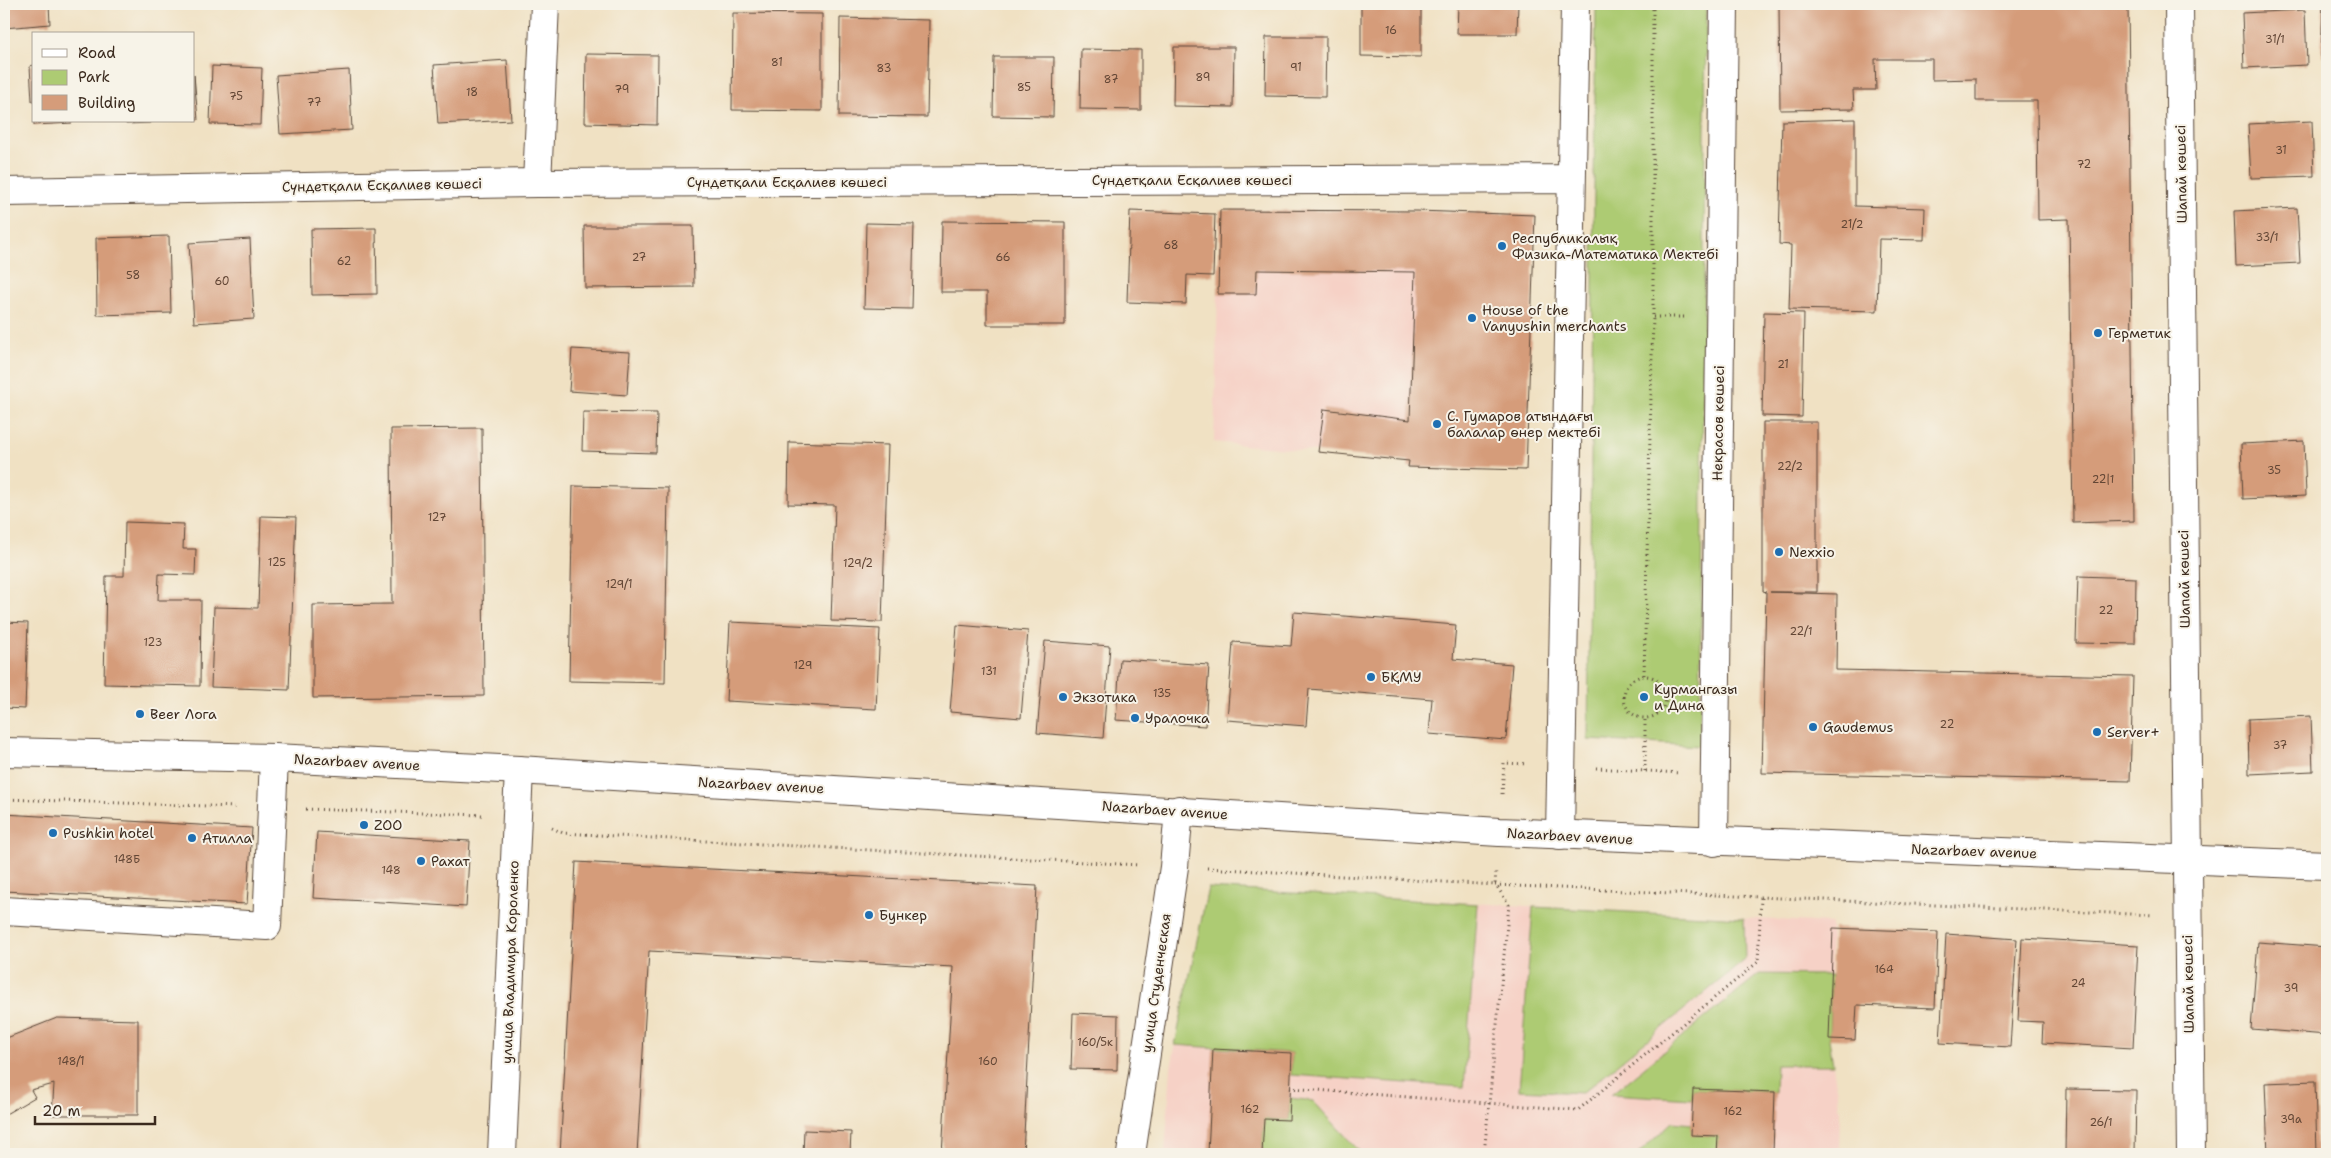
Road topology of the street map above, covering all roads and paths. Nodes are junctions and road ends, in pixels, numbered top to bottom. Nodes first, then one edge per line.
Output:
1 (545, 4) edge
2 (1575, 4) edge
3 (1653, 4) edge
4 (1724, 4) edge
5 (2179, 4) edge
6 (1571, 179) junction
7 (537, 183) junction
8 (4, 192) edge
9 (1644, 675) junction
10 (1645, 718) junction
11 (4, 752) edge
12 (274, 758) junction
13 (1560, 766) junction
14 (519, 770) junction
15 (1645, 771) junction
16 (1715, 776) junction
17 (1502, 794) dead end
18 (1179, 810) junction
19 (516, 816) junction
20 (1560, 835) junction
21 (1714, 842) junction
22 (2187, 858) junction
23 (2327, 865) edge
24 (1174, 867) junction
25 (1496, 869) dead end
26 (1495, 885) junction
27 (1761, 897) junction
28 (4, 911) edge
29 (2187, 917) junction
30 (1290, 1088) dead end
31 (1490, 1104) junction
32 (502, 1154) edge
33 (1131, 1154) edge
34 (1484, 1154) edge
35 (2191, 1154) edge

1 - 7 street
2 - 6 street
3 - 9 path
4 - 16 street, Некрасов көшесі
5 - 22 street, Шапай көшесі
6 - 7 street, Сүндетқали Есқалиев көшесі
6 - 13 street
7 - 8 street, Сүндетқали Есқалиев көшесі
9 - 10 path
9 - 10 path
10 - 15 path
11 - 12 street, Nazarbaev avenue
12 - 14 street, Nazarbaev avenue
12 - 28 street
13 - 15 path
13 - 17 path
13 - 20 street
14 - 18 street, Nazarbaev avenue
14 - 19 street, улица Владимира Короленко
15 - 16 path
16 - 21 street, Некрасов көшесі
18 - 20 street, Nazarbaev avenue
18 - 24 street, улица Студенческая
19 - 24 path
19 - 32 street, улица Владимира Короленко
20 - 21 street, Nazarbaev avenue
21 - 22 street, Nazarbaev avenue
22 - 23 street, Nazarbaev avenue
22 - 29 street, Шапай көшесі
24 - 26 path
24 - 33 street, улица Студенческая
25 - 26 path
26 - 27 path
26 - 31 path
27 - 29 path
27 - 31 path
29 - 35 street, Шапай көшесі
30 - 31 path
31 - 34 path

